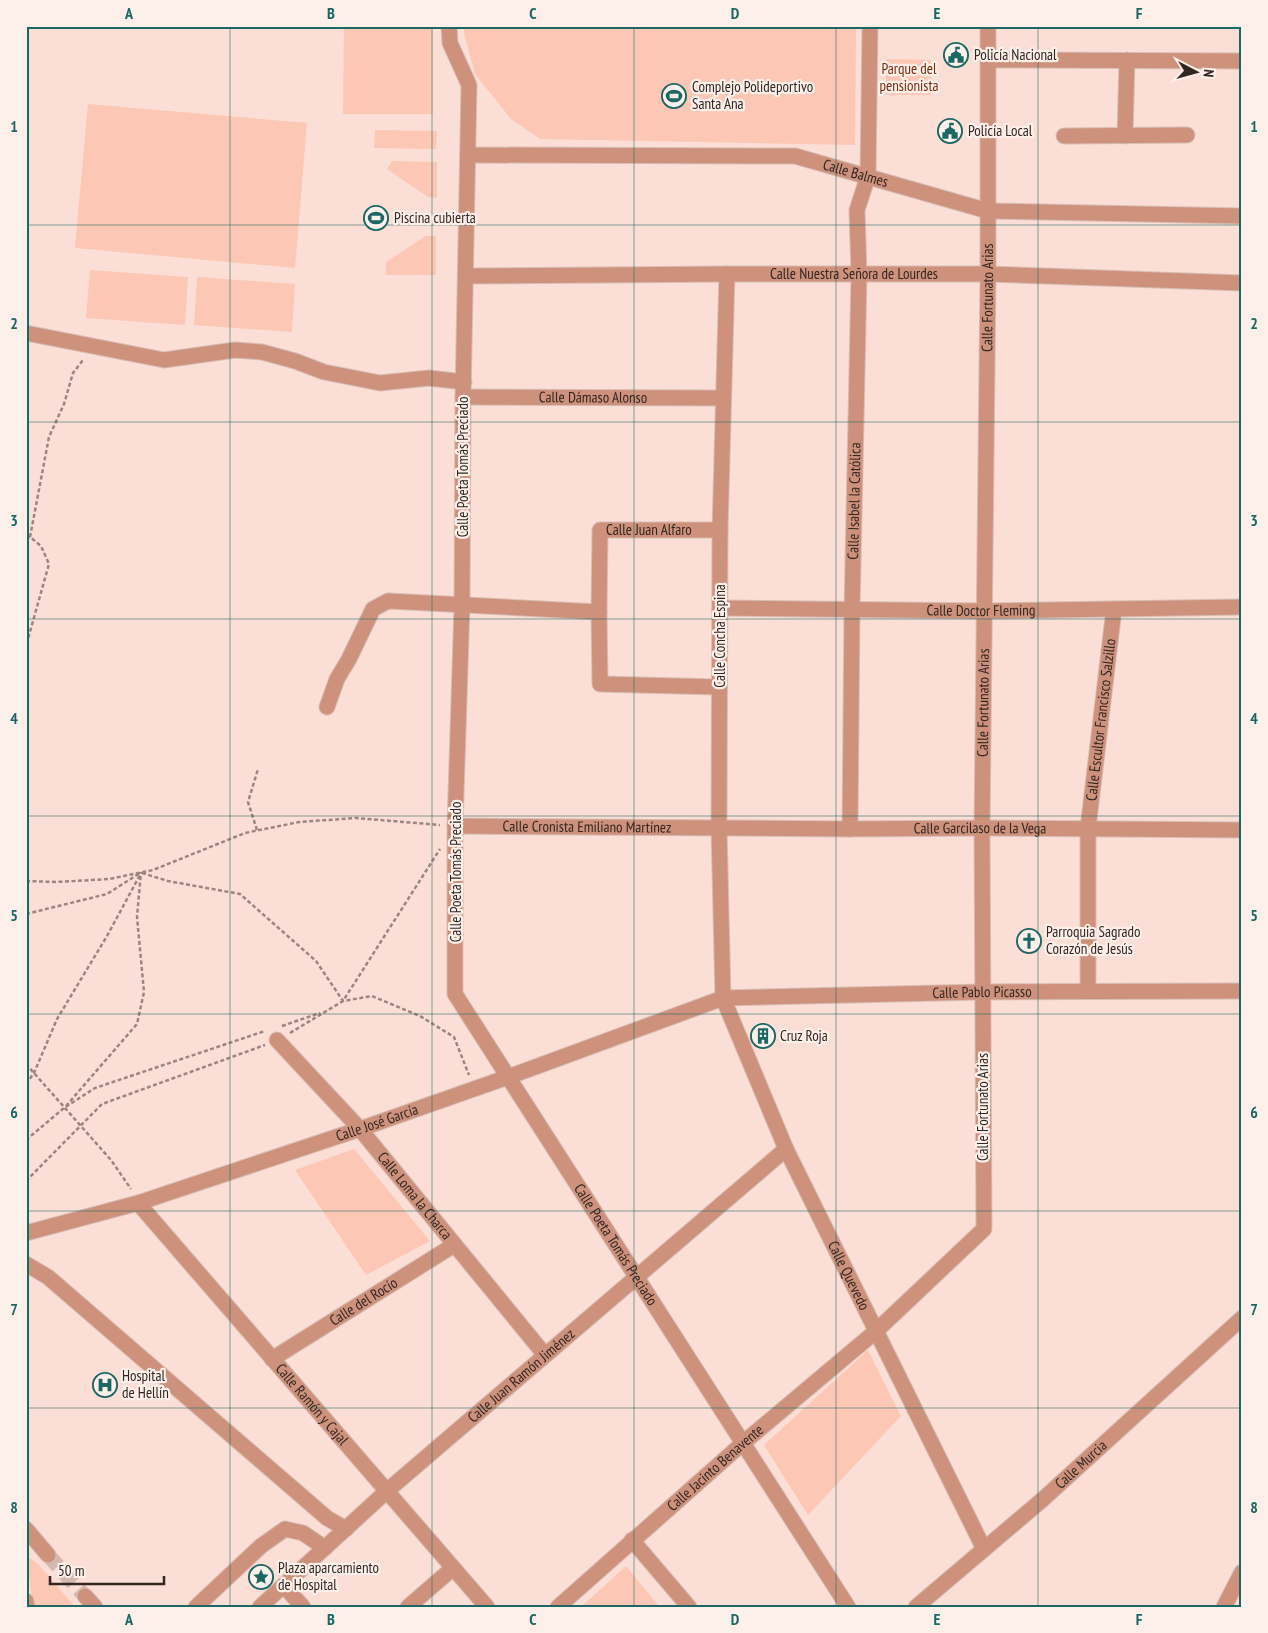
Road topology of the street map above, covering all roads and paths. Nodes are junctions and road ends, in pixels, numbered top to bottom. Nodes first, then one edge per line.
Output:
1 (449, 26) edge
2 (870, 26) edge
3 (988, 26) edge
4 (988, 60) junction
5 (1126, 60) junction
6 (1242, 61) edge
7 (1064, 136) dead end
8 (1126, 136) junction
9 (1187, 136) dead end
10 (468, 155) junction
11 (868, 176) junction
12 (988, 211) junction
13 (1242, 216) edge
14 (727, 274) junction
15 (988, 274) junction
16 (859, 275) junction
17 (466, 276) junction
18 (1242, 283) edge
19 (26, 334) edge
20 (82, 344) junction
21 (464, 382) junction
22 (463, 398) junction
23 (723, 398) junction
24 (720, 530) junction
25 (28, 537) edge
26 (462, 605) junction
27 (1242, 607) edge
28 (720, 608) junction
29 (1114, 609) junction
30 (852, 610) junction
31 (984, 611) junction
32 (599, 612) junction
33 (26, 646) edge
34 (719, 687) junction
35 (327, 707) dead end
36 (258, 769) dead end
37 (455, 826) junction
38 (719, 828) junction
39 (982, 828) junction
40 (1088, 828) junction
41 (850, 829) junction
42 (257, 830) junction
43 (1242, 830) edge
44 (141, 872) junction
45 (26, 880) edge
46 (26, 914) edge
47 (1088, 991) junction
48 (1242, 991) edge
49 (982, 992) junction
50 (723, 998) junction
51 (343, 1001) junction
52 (326, 1011) junction
53 (277, 1032) junction
54 (26, 1064) edge
55 (34, 1073) junction
56 (508, 1077) junction
57 (26, 1084) edge
58 (474, 1088) junction
59 (64, 1108) junction
60 (80, 1126) junction
61 (360, 1129) junction
62 (26, 1140) edge
63 (786, 1149) junction
64 (26, 1181) edge
65 (138, 1202) junction
66 (26, 1233) edge
67 (454, 1245) junction
68 (26, 1264) edge
69 (637, 1278) junction
70 (1242, 1318) edge
71 (876, 1332) junction
72 (545, 1355) junction
73 (272, 1359) junction
74 (743, 1443) junction
75 (388, 1490) junction
76 (26, 1529) edge
77 (346, 1529) junction
78 (632, 1540) junction
79 (325, 1548) junction
80 (984, 1549) junction
81 (48, 1555) tunnel mouth
82 (453, 1568) junction
83 (1242, 1572) edge
84 (284, 1586) junction
85 (26, 1601) edge
86 (27, 1607) edge
87 (196, 1607) edge
88 (260, 1607) edge
89 (303, 1607) edge
90 (408, 1607) edge
91 (487, 1607) edge
92 (558, 1607) edge
93 (689, 1607) edge
94 (848, 1607) edge
95 (916, 1607) edge
96 (1224, 1607) edge

1 - 10 street, Calle Poeta Tomás Preciado
2 - 11 street, Calle Isabel la Católica
3 - 4 street, Calle Fortunato Arias
4 - 5 street
4 - 12 street, Calle Fortunato Arias
5 - 6 street
5 - 8 street
7 - 8 street
8 - 9 street
10 - 11 street, Calle Balmes
10 - 17 street, Calle Poeta Tomás Preciado
11 - 12 street, Calle Balmes
11 - 16 street, Calle Isabel la Católica
12 - 13 street, Calle Balmes
12 - 15 street, Calle Fortunato Arias
14 - 16 street, Calle Nuestra Señora de Lourdes
14 - 17 street, Calle Nuestra Señora de Lourdes
14 - 23 street, Calle Concha Espina
15 - 16 street, Calle Nuestra Señora de Lourdes
15 - 18 street, Calle Nuestra Señora de Lourdes
15 - 31 street, Calle Fortunato Arias
16 - 30 street, Calle Isabel la Católica
17 - 21 street, Calle Poeta Tomás Preciado
19 - 20 street
20 - 21 street
20 - 25 path
21 - 22 street, Calle Poeta Tomás Preciado
22 - 23 street, Calle Dámaso Alonso
22 - 26 street, Calle Poeta Tomás Preciado
23 - 24 street, Calle Concha Espina
24 - 28 street, Calle Concha Espina
24 - 32 street, Calle Juan Alfaro
25 - 33 path
26 - 32 street
26 - 35 street
26 - 37 street, Calle Poeta Tomás Preciado
27 - 29 street, Calle Doctor Fleming
28 - 30 street, Calle Doctor Fleming
28 - 34 street, Calle Concha Espina
29 - 31 street, Calle Doctor Fleming
29 - 40 street, Calle Escultor Francisco Salzillo
30 - 31 street, Calle Doctor Fleming
30 - 41 street, Calle Isabel la Católica
31 - 39 street, Calle Fortunato Arias
32 - 34 street, Calle Juan Alfaro
34 - 38 street, Calle Concha Espina
36 - 42 path
37 - 38 street, Calle Cronista Emiliano Martínez
37 - 42 path
37 - 51 path
37 - 56 street, Calle Poeta Tomás Preciado
38 - 41 street, Calle Garcilaso de la Vega
38 - 50 street, Calle Concha Espina
39 - 40 street, Calle Garcilaso de la Vega
39 - 41 street, Calle Garcilaso de la Vega
39 - 49 street, Calle Fortunato Arias
40 - 43 street, Calle Garcilaso de la Vega
40 - 47 street, Calle Escultor Francisco Salzillo
42 - 44 path
44 - 45 path
44 - 46 path
44 - 51 path
44 - 55 path
44 - 59 path
47 - 48 street, Calle Pablo Picasso
47 - 49 street, Calle Pablo Picasso
49 - 50 street, Calle Pablo Picasso
49 - 71 street, Calle Fortunato Arias
50 - 56 street, Calle José García
50 - 63 street, Calle Quevedo
51 - 52 path
51 - 58 path
52 - 53 path
52 - 53 path
53 - 59 path
53 - 60 path
53 - 61 street, Calle Loma la Charca
54 - 55 path
55 - 57 path
55 - 59 path
56 - 58 street, Calle José García
56 - 69 street, Calle Poeta Tomás Preciado
58 - 61 street, Calle José García
59 - 60 path
59 - 62 path
60 - 64 path
60 - 65 path
61 - 65 street, Calle José García
61 - 67 street, Calle Loma la Charca
63 - 69 street, Calle Juan Ramón Jiménez
63 - 71 street, Calle Quevedo
65 - 66 street, Calle José García
65 - 73 street, Calle Ramón y Cajal
67 - 72 street, Calle Loma la Charca
67 - 73 street, Calle del Rocío
68 - 77 street
69 - 72 street, Calle Juan Ramón Jiménez
69 - 74 street, Calle Poeta Tomás Preciado
70 - 80 street, Calle Murcia
71 - 74 street, Calle Jacinto Benavente
71 - 80 street, Calle Quevedo
72 - 75 street, Calle Juan Ramón Jiménez
73 - 75 street, Calle Ramón y Cajal
74 - 78 street, Calle Jacinto Benavente
74 - 94 street, Calle Poeta Tomás Preciado
75 - 77 street, Calle Juan Ramón Jiménez
75 - 82 street, Calle Ramón y Cajal
76 - 81 street
77 - 79 street, Calle Juan Ramón Jiménez
78 - 92 street, Calle Jacinto Benavente
78 - 93 street
79 - 84 street, Calle Juan Ramón Jiménez
79 - 87 street
80 - 95 street, Calle Murcia
82 - 90 street
82 - 91 street, Calle Ramón y Cajal
83 - 96 street
84 - 88 street, Calle Juan Ramón Jiménez
84 - 89 street
85 - 86 street

